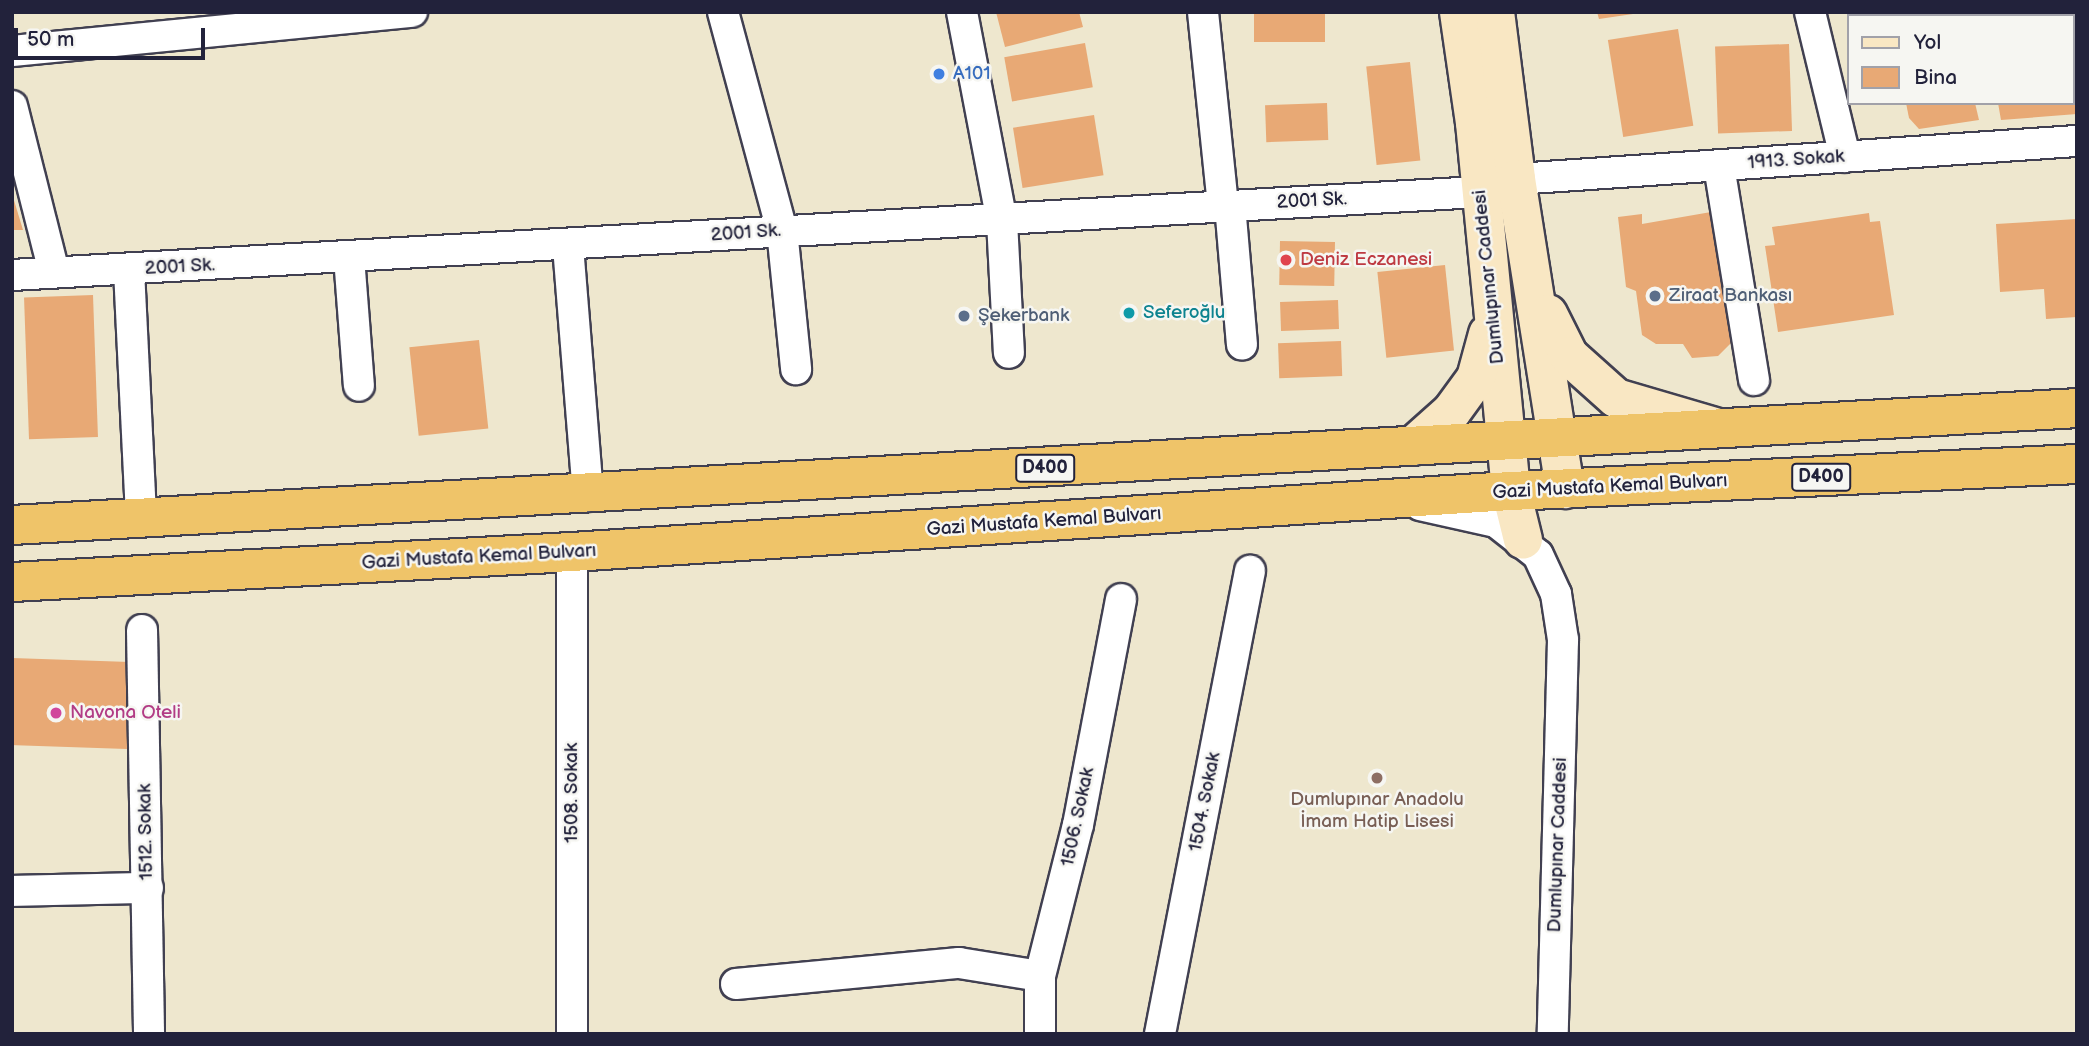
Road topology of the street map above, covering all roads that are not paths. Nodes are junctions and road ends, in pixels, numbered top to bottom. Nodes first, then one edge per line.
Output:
1 (412, 12) edge
2 (723, 12) edge
3 (962, 12) edge
4 (1203, 12) edge
5 (1459, 12) edge
6 (1495, 12) edge
7 (1810, 12) edge
8 (12, 51) edge
9 (12, 106) edge
10 (2077, 141) edge
11 (1845, 157) junction
12 (1719, 166) junction
13 (1516, 179) junction
14 (1480, 192) junction
15 (1227, 205) junction
16 (1002, 221) junction
17 (782, 230) junction
18 (568, 246) junction
19 (349, 257) junction
20 (129, 270) junction
21 (54, 272) junction
22 (12, 275) edge
23 (1534, 287) junction
24 (1493, 318) junction
25 (1242, 344) dead end
26 (1009, 353) dead end
27 (796, 369) dead end
28 (1754, 380) dead end
29 (359, 386) dead end
30 (2077, 408) edge
31 (1723, 430) junction
32 (1557, 437) junction
33 (1506, 440) junction
34 (1413, 446) junction
35 (2077, 464) edge
36 (1565, 489) junction
37 (1511, 491) junction
38 (588, 496) junction
39 (1393, 499) junction
40 (141, 519) junction
41 (12, 525) edge
42 (1523, 540) junction
43 (572, 552) junction
44 (1250, 570) dead end
45 (12, 582) edge
46 (1121, 599) dead end
47 (142, 630) dead end
48 (148, 888) junction
49 (12, 891) edge
50 (1040, 976) junction
51 (736, 984) dead end
52 (149, 1034) edge
53 (572, 1034) edge
54 (1040, 1034) edge
55 (1160, 1034) edge
56 (1553, 1034) edge

1 - 8 street
2 - 17 street
3 - 16 street
4 - 15 street
5 - 14 street, Dumlupınar Caddesi
6 - 13 street, Dumlupınar Caddesi
7 - 11 street
9 - 21 street
10 - 11 street, 1913. Sokak
11 - 12 street, 1913. Sokak
12 - 13 street, 1913. Sokak
12 - 28 street
13 - 23 street, Dumlupınar Caddesi
14 - 15 street, 2001 Sk.
14 - 24 street, Dumlupınar Caddesi
15 - 16 street, 2001 Sk.
15 - 25 street
16 - 17 street, 2001 Sk.
16 - 26 street
17 - 18 street, 2001 Sk.
17 - 27 street
18 - 19 street, 2001 Sk.
18 - 38 street
19 - 20 street, 2001 Sk.
19 - 29 street
20 - 21 street, 2001 Sk.
20 - 40 street
21 - 22 street, 2001 Sk.
23 - 31 street
23 - 32 street, Dumlupınar Caddesi
24 - 33 street, Dumlupınar Caddesi
24 - 34 street
30 - 31 highway, D400
31 - 32 highway, D400
32 - 33 highway, D400
32 - 36 street, Dumlupınar Caddesi
33 - 34 highway, D400
33 - 37 street, Dumlupınar Caddesi
34 - 38 highway, D400
35 - 36 highway, Gazi Mustafa Kemal Bulvarı / D400
36 - 37 highway, Gazi Mustafa Kemal Bulvarı / D400
37 - 39 highway, Gazi Mustafa Kemal Bulvarı / D400
37 - 42 street, Dumlupınar Caddesi
38 - 40 highway, D400
39 - 42 street, Dumlupınar Caddesi
39 - 43 highway, Gazi Mustafa Kemal Bulvarı / D400
40 - 41 highway, D400
42 - 56 street, Dumlupınar Caddesi
43 - 45 highway, Gazi Mustafa Kemal Bulvarı / D400
43 - 53 street, 1508. Sokak
44 - 55 street, 1504. Sokak
46 - 50 street, 1506. Sokak
47 - 48 street, 1512. Sokak
48 - 49 street
48 - 52 street, 1512. Sokak
50 - 51 street
50 - 54 street, 1506. Sokak

